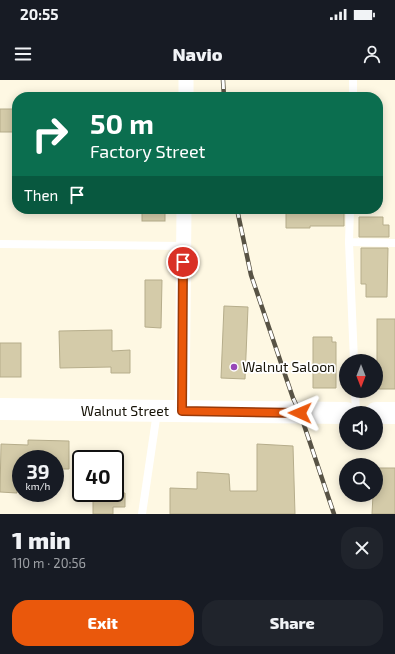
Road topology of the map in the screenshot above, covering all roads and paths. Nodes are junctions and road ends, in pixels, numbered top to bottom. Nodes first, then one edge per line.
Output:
1 (186, 80) edge
2 (353, 80) edge
3 (186, 92) edge
4 (353, 92) edge
5 (184, 214) edge
6 (350, 214) edge
7 (349, 242) junction
8 (395, 243) edge
9 (0, 244) edge
10 (183, 246) junction
11 (354, 354) edge
12 (0, 409) edge
13 (158, 411) junction
14 (182, 411) junction
15 (339, 413) edge
16 (383, 414) edge
17 (395, 414) edge
18 (142, 514) edge

1 - 3 street
2 - 4 lane
5 - 10 street
6 - 7 lane
7 - 8 lane
7 - 11 lane
9 - 10 lane
10 - 14 street
12 - 13 street, Walnut Street
13 - 14 street, Walnut Street
13 - 18 lane
14 - 15 street, Walnut Street
16 - 17 street

